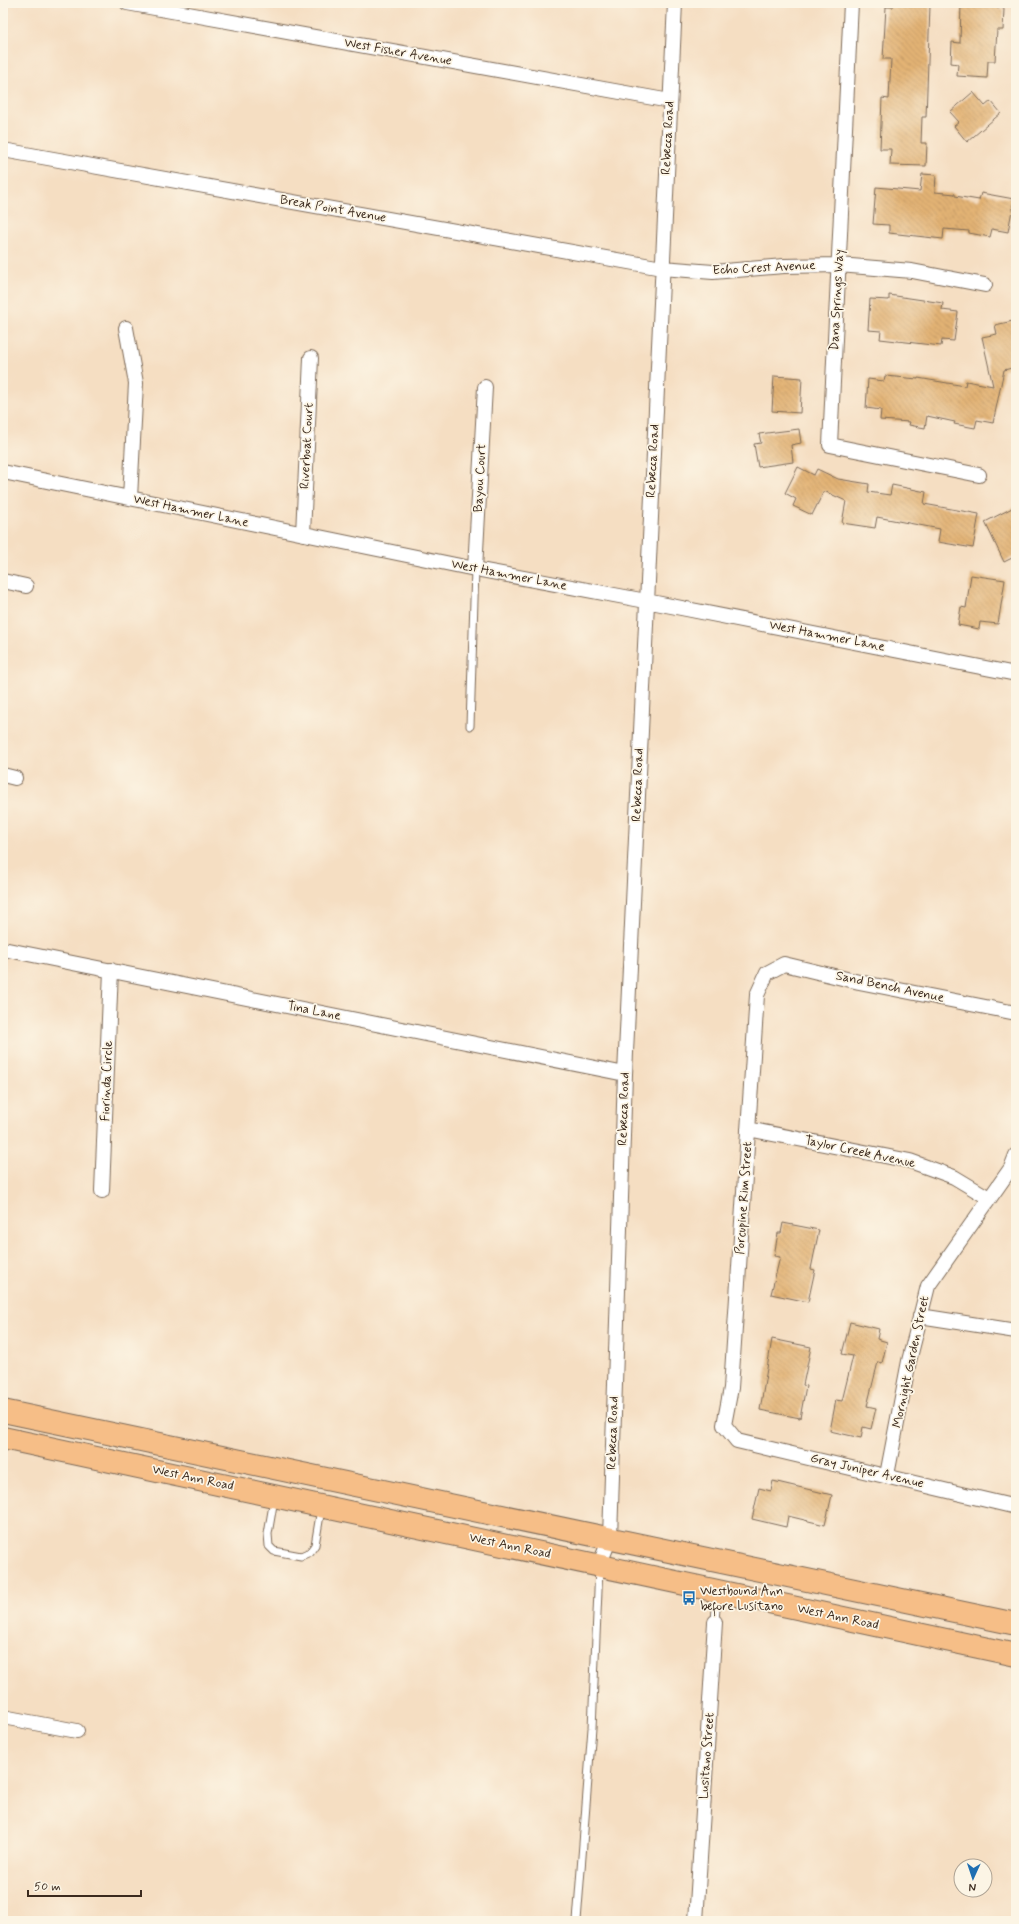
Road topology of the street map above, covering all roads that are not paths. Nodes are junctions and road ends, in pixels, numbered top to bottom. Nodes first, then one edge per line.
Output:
1 (127, 3) edge
2 (675, 3) edge
3 (851, 3) edge
4 (670, 101) junction
5 (3, 150) edge
6 (839, 265) junction
7 (662, 268) junction
8 (985, 285) dead end
9 (126, 328) dead end
10 (311, 358) dead end
11 (485, 387) dead end
12 (3, 472) edge
13 (979, 475) dead end
14 (130, 498) junction
15 (303, 534) junction
16 (476, 569) junction
17 (3, 581) edge
18 (26, 586) dead end
19 (646, 601) junction
20 (1016, 674) edge
21 (470, 726) dead end
22 (3, 949) edge
23 (112, 970) junction
24 (767, 973) joint
25 (1016, 1013) edge
26 (626, 1074) junction
27 (748, 1130) junction
28 (1016, 1155) edge
29 (102, 1191) dead end
30 (989, 1198) junction
31 (920, 1316) junction
32 (1016, 1331) edge
33 (3, 1411) edge
34 (724, 1425) joint
35 (3, 1438) edge
36 (197, 1451) junction
37 (887, 1475) junction
38 (193, 1478) junction
39 (275, 1495) junction
40 (322, 1505) junction
41 (1016, 1507) edge
42 (610, 1538) junction
43 (599, 1566) junction
44 (717, 1591) junction
45 (715, 1622) joint
46 (1016, 1624) edge
47 (1016, 1655) edge
48 (3, 1717) edge
49 (77, 1731) dead end
50 (577, 1921) edge
51 (696, 1921) edge

1 - 4 street, West Fisher Avenue
2 - 4 street, Rebecca Road
3 - 6 street, Dana Springs Way
4 - 7 street, Rebecca Road
5 - 7 street, Break Point Avenue
6 - 7 street, Echo Crest Avenue
6 - 8 street, Echo Crest Avenue
6 - 13 street, Dana Springs Way
7 - 19 street, Rebecca Road
9 - 14 street
10 - 15 street, Riverboat Court
11 - 16 street, Bayou Court
12 - 14 street, West Hammer Lane
14 - 15 street, West Hammer Lane
15 - 16 street, West Hammer Lane
16 - 19 street, West Hammer Lane
16 - 21 lane
17 - 18 street
19 - 20 street, West Hammer Lane
19 - 26 street, Rebecca Road
22 - 23 street, Tina Lane
23 - 26 street, Tina Lane
23 - 29 street, Fiorinda Circle
24 - 25 street, Sand Bench Avenue
24 - 27 street, Porcupine Rim Street
26 - 42 street, Rebecca Road
27 - 30 street, Taylor Creek Avenue
27 - 34 street, Porcupine Rim Street
28 - 30 street, Mornight Garden Street
30 - 31 street, Mornight Garden Street
31 - 32 street
31 - 37 street, Mornight Garden Street
33 - 36 main road, West Ann Road
34 - 37 street, Gray Juniper Avenue
35 - 38 main road, West Ann Road
36 - 38 main road
36 - 42 main road, West Ann Road
37 - 41 street, Gray Juniper Avenue
38 - 39 main road, West Ann Road
39 - 40 main road, West Ann Road
39 - 40 lane
40 - 43 main road, West Ann Road
42 - 43 street, Rebecca Road
42 - 46 main road, West Ann Road
43 - 44 main road, West Ann Road
43 - 50 lane
44 - 45 lane, Lusitano Street
44 - 47 main road, West Ann Road
45 - 51 street, Lusitano Street
48 - 49 street

